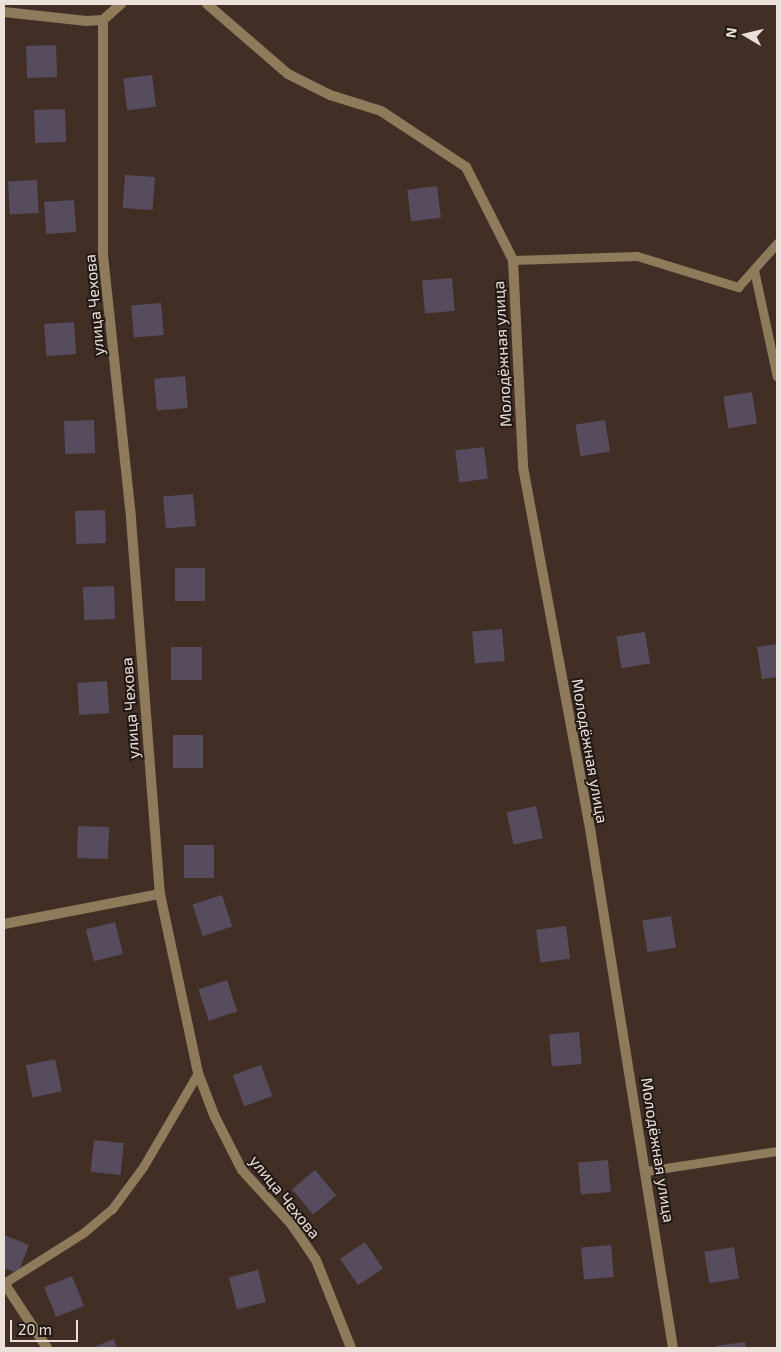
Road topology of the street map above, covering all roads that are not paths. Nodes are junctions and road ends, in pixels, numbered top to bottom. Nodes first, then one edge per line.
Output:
1 (120, 4) edge
2 (207, 4) edge
3 (4, 12) edge
4 (103, 20) junction
5 (777, 243) edge
6 (513, 260) junction
7 (754, 270) junction
8 (777, 377) edge
9 (160, 894) junction
10 (4, 924) edge
11 (198, 1073) junction
12 (777, 1152) edge
13 (646, 1171) junction
14 (4, 1283) edge
15 (47, 1348) edge
16 (351, 1348) edge
17 (674, 1348) edge

1 - 4 street
2 - 6 street, Молодёжная улица
3 - 4 street
4 - 9 street, улица Чехова
5 - 7 lane
6 - 7 lane
6 - 13 street, Молодёжная улица
7 - 8 lane
9 - 10 street
9 - 11 street, улица Чехова
11 - 14 lane
11 - 16 street, улица Чехова
12 - 13 lane
13 - 17 street, Молодёжная улица
14 - 15 street

